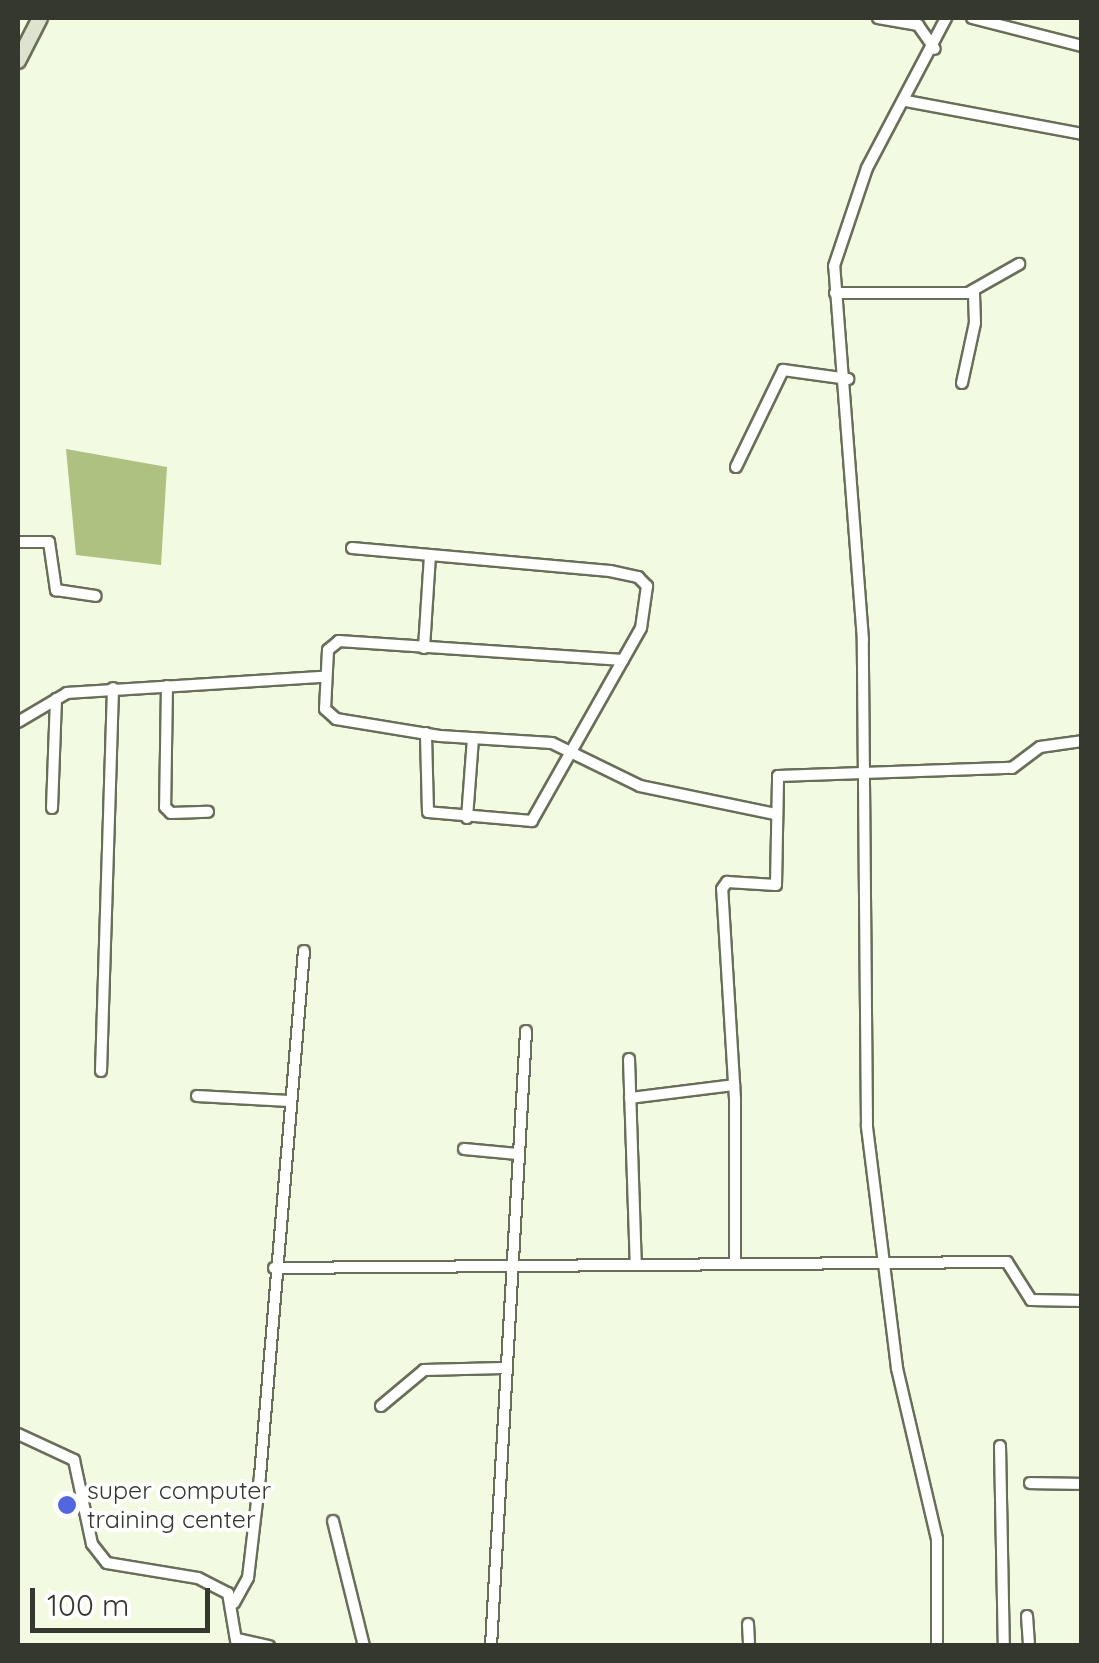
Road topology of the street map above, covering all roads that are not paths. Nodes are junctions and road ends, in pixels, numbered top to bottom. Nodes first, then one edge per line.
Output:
1 (878, 18) edge
2 (946, 18) edge
3 (972, 18) edge
4 (33, 19) edge
5 (1082, 46) edge
6 (934, 49) junction
7 (18, 61) edge
8 (906, 101) junction
9 (1082, 134) edge
10 (1018, 264) dead end
11 (974, 290) junction
12 (835, 293) junction
13 (848, 380) junction
14 (962, 383) dead end
15 (736, 467) dead end
16 (18, 542) edge
17 (352, 548) dead end
18 (430, 556) junction
19 (96, 596) dead end
20 (424, 648) junction
21 (623, 660) junction
22 (323, 677) junction
23 (167, 686) junction
24 (114, 688) junction
25 (56, 699) junction
26 (18, 722) edge
27 (426, 733) junction
28 (473, 738) junction
29 (1082, 741) edge
30 (568, 752) junction
31 (867, 770) junction
32 (52, 808) dead end
33 (208, 812) dead end
34 (775, 814) junction
35 (467, 818) junction
36 (304, 951) dead end
37 (526, 1031) dead end
38 (630, 1059) dead end
39 (101, 1071) dead end
40 (734, 1085) junction
41 (198, 1096) dead end
42 (630, 1098) junction
43 (290, 1101) junction
44 (464, 1150) dead end
45 (518, 1154) junction
46 (885, 1258) junction
47 (734, 1263) junction
48 (636, 1265) junction
49 (274, 1268) junction
50 (512, 1269) junction
51 (1082, 1301) edge
52 (503, 1368) junction
53 (381, 1406) dead end
54 (18, 1434) edge
55 (1000, 1446) dead end
56 (1030, 1483) dead end
57 (1082, 1484) edge
58 (334, 1521) dead end
59 (234, 1604) junction
60 (1028, 1616) dead end
61 (748, 1624) dead end
62 (238, 1642) edge
63 (269, 1646) edge
64 (364, 1646) edge
65 (491, 1646) edge
66 (749, 1646) edge
67 (937, 1646) edge
68 (1004, 1646) edge
69 (1030, 1646) edge

1 - 6 street
2 - 6 street
3 - 5 street
4 - 7 street
6 - 8 street
8 - 9 street
8 - 12 street
10 - 11 street
11 - 12 street
11 - 14 street
12 - 13 street
13 - 15 street
13 - 31 street
16 - 19 street
17 - 18 street
18 - 20 street
18 - 21 street
20 - 21 street
20 - 22 street
21 - 30 street
22 - 23 street
22 - 27 street
23 - 24 street
23 - 33 street
24 - 25 street
24 - 39 street
25 - 26 street
25 - 32 street
27 - 28 street
27 - 35 street
28 - 30 street
28 - 35 street
29 - 31 street
30 - 34 street
30 - 35 street
31 - 34 street
31 - 46 street
34 - 40 street
36 - 43 street
37 - 45 street
38 - 42 street
40 - 42 street
40 - 47 street
41 - 43 street
42 - 48 street
43 - 49 street
44 - 45 street
45 - 50 street
46 - 47 street
46 - 51 street
46 - 67 street
47 - 48 street
48 - 50 street
49 - 50 street
49 - 59 street
50 - 52 street
52 - 53 street
52 - 65 street
54 - 59 street
55 - 68 street
56 - 57 street
58 - 64 street
59 - 62 street
60 - 69 street
61 - 66 street
62 - 63 street

